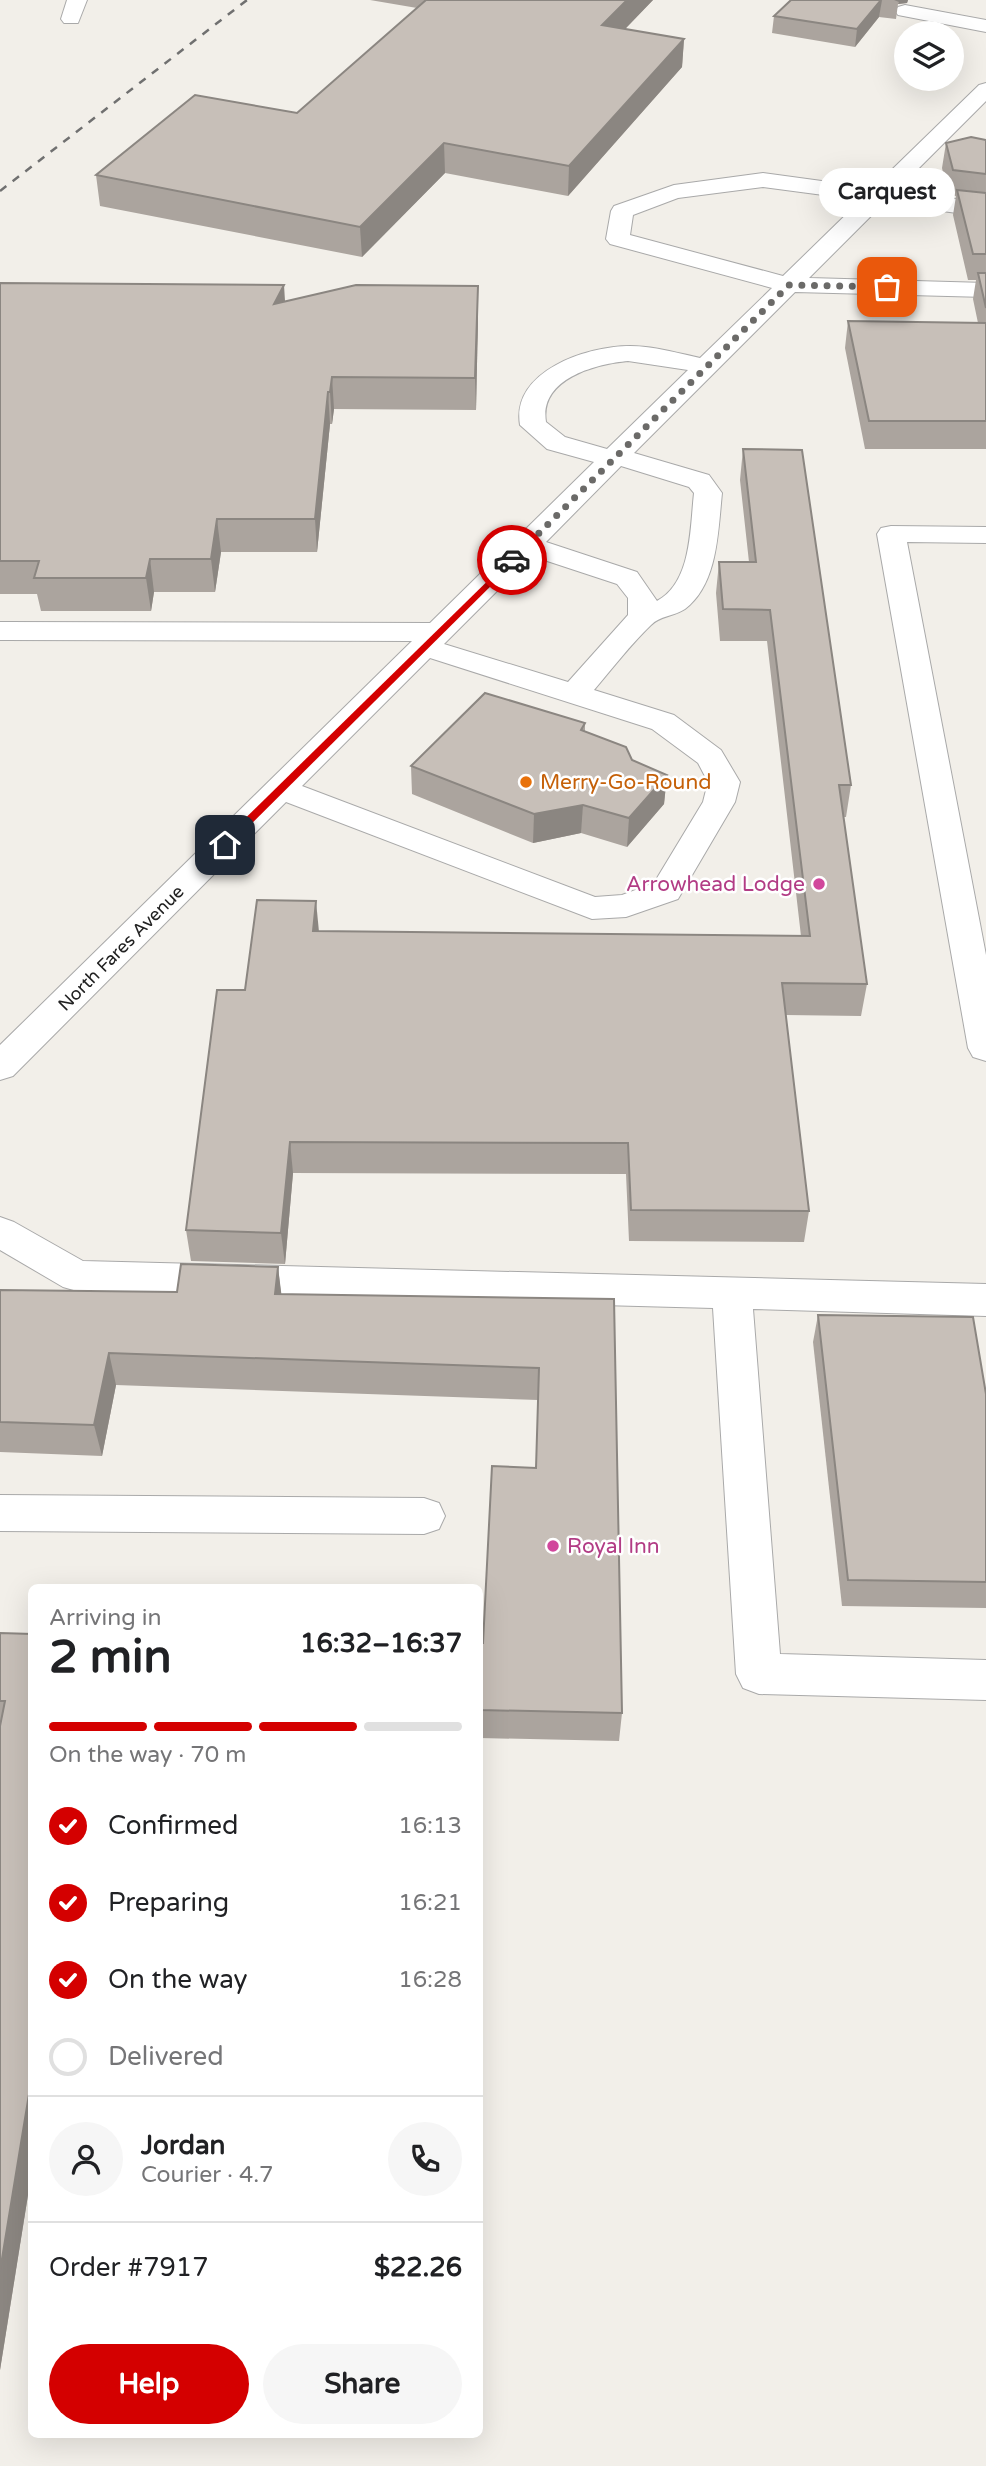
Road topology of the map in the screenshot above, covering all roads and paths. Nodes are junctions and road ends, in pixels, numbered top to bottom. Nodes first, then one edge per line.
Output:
1 (905, 11) dead end
2 (986, 26) edge
3 (980, 100) edge
4 (880, 194) junction
5 (983, 205) edge
6 (789, 285) junction
7 (986, 290) edge
8 (706, 367) junction
9 (615, 457) junction
10 (986, 535) edge
11 (526, 545) junction
12 (643, 616) junction
13 (0, 631) edge
14 (431, 640) junction
15 (573, 694) junction
16 (281, 789) junction
17 (980, 986) edge
18 (986, 1048) edge
19 (0, 1067) edge
20 (0, 1233) edge
21 (732, 1295) junction
22 (986, 1300) edge
23 (0, 1513) edge
24 (424, 1516) dead end
25 (986, 1680) edge

1 - 2 street
3 - 4 street, North Fares Avenue
4 - 5 street
4 - 6 street, North Fares Avenue
4 - 6 street
6 - 7 street
6 - 8 street, North Fares Avenue
8 - 9 street, North Fares Avenue
8 - 9 street
9 - 11 street, North Fares Avenue
9 - 12 street
10 - 17 street
11 - 12 street
11 - 14 street, North Fares Avenue
12 - 15 street
13 - 14 street
14 - 15 street
14 - 16 street, North Fares Avenue
15 - 16 street
16 - 19 street, North Fares Avenue
17 - 18 street
20 - 21 street
21 - 22 street
21 - 25 street
23 - 24 street

